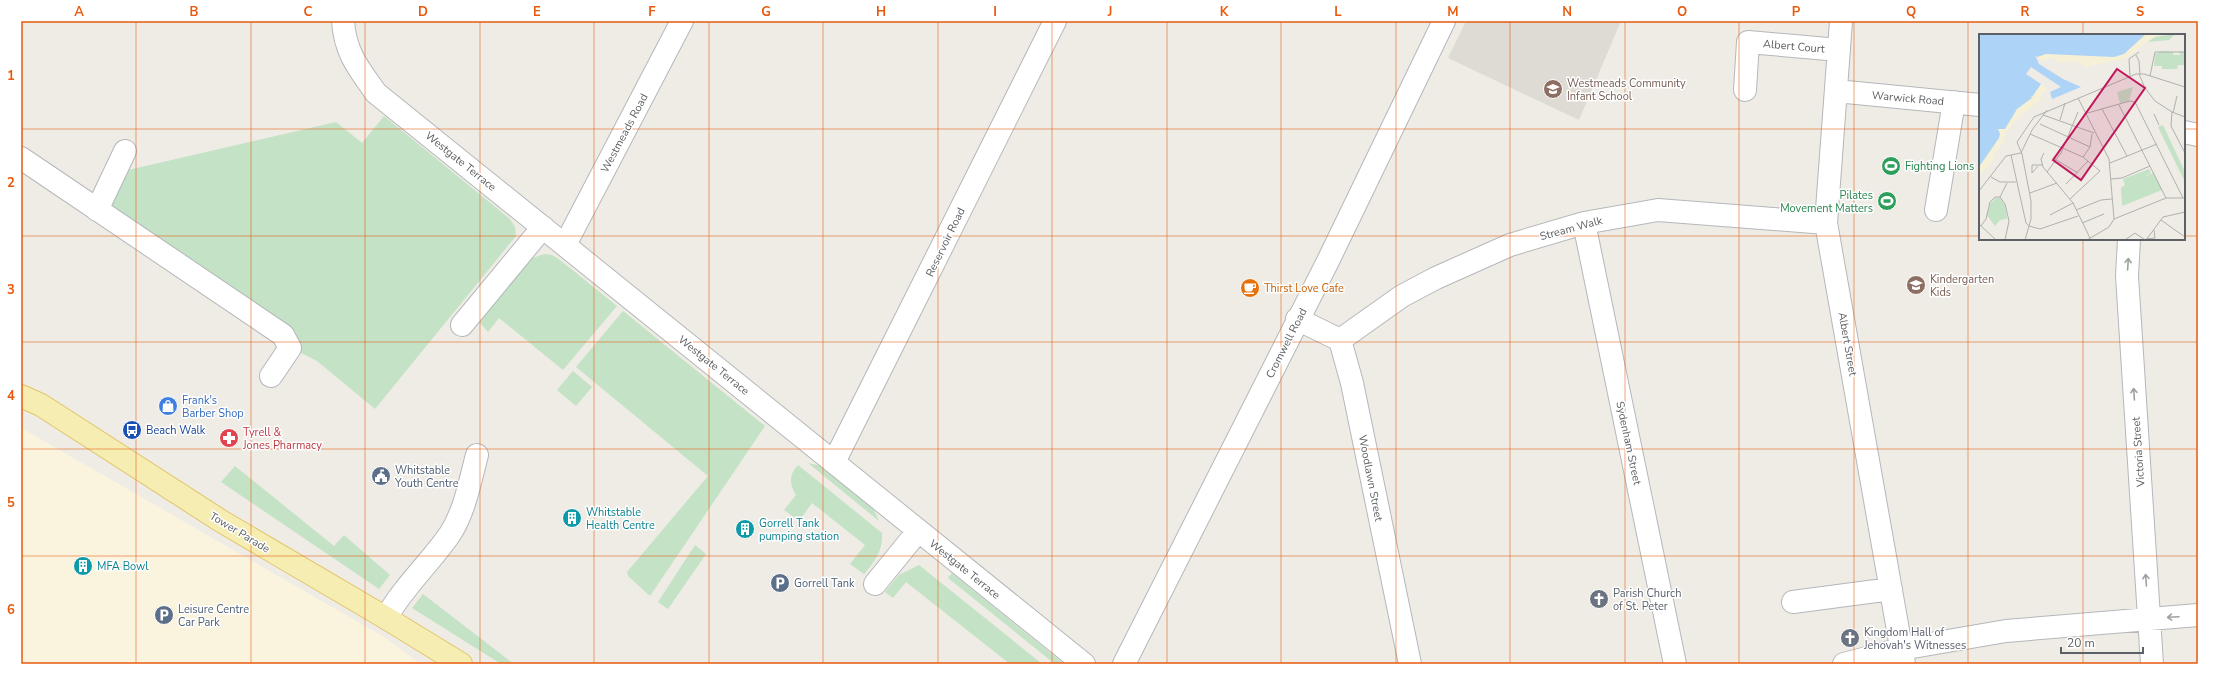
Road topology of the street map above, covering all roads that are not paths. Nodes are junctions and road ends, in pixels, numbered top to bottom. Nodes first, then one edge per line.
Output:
1 (343, 21) edge
2 (682, 21) edge
3 (1055, 21) edge
4 (1444, 21) edge
5 (1841, 21) edge
6 (1839, 50) junction
7 (1745, 90) dead end
8 (1836, 91) junction
9 (1954, 102) junction
10 (1979, 105) edge
11 (2185, 132) edge
12 (2198, 135) edge
13 (125, 151) dead end
14 (21, 158) edge
15 (97, 210) junction
16 (1936, 210) dead end
17 (1584, 223) junction
18 (1826, 223) junction
19 (543, 227) junction
20 (2129, 240) edge
21 (565, 245) junction
22 (1298, 319) junction
23 (462, 325) dead end
24 (1340, 340) junction
25 (271, 376) dead end
26 (21, 396) edge
27 (477, 455) dead end
28 (834, 462) junction
29 (918, 531) junction
30 (875, 584) dead end
31 (1891, 589) junction
32 (1793, 602) dead end
33 (2198, 616) edge
34 (386, 618) junction
35 (2148, 618) junction
36 (1903, 657) edge
37 (461, 664) edge
38 (1084, 664) edge
39 (1124, 664) edge
40 (1410, 664) edge
41 (1675, 664) edge
42 (1844, 664) edge
43 (2152, 664) edge

1 - 19 street, Westgate Terrace
2 - 21 street, Westmeads Road
3 - 28 street, Reservoir Road
4 - 22 street, Cromwell Road
5 - 6 street, Albert Street
6 - 7 street, Albert Court
6 - 8 street, Albert Street
8 - 9 street, Warwick Road
8 - 18 street, Albert Street
9 - 10 street, Warwick Road
9 - 16 street
11 - 12 street
13 - 15 street
14 - 15 street
15 - 25 street
17 - 18 street, Stream Walk
17 - 24 street, Stream Walk
17 - 41 street, Sydenham Street
18 - 31 street, Albert Street
19 - 21 street, Westgate Terrace
19 - 23 street
35 -> 20 street, Victoria Street
21 - 28 street, Westgate Terrace
22 - 24 street
22 - 39 street, Cromwell Road
24 - 40 street, Woodlawn Street
26 - 34 main road, Tower Parade
27 - 34 street
28 - 29 street, Westgate Terrace
29 - 30 street
29 - 38 street, Westgate Terrace
31 - 32 street
31 - 36 street, Albert Street
33 -> 35 street
34 - 37 main road, Tower Parade
35 - 36 street
35 - 43 street, Victoria Street
36 - 42 street

